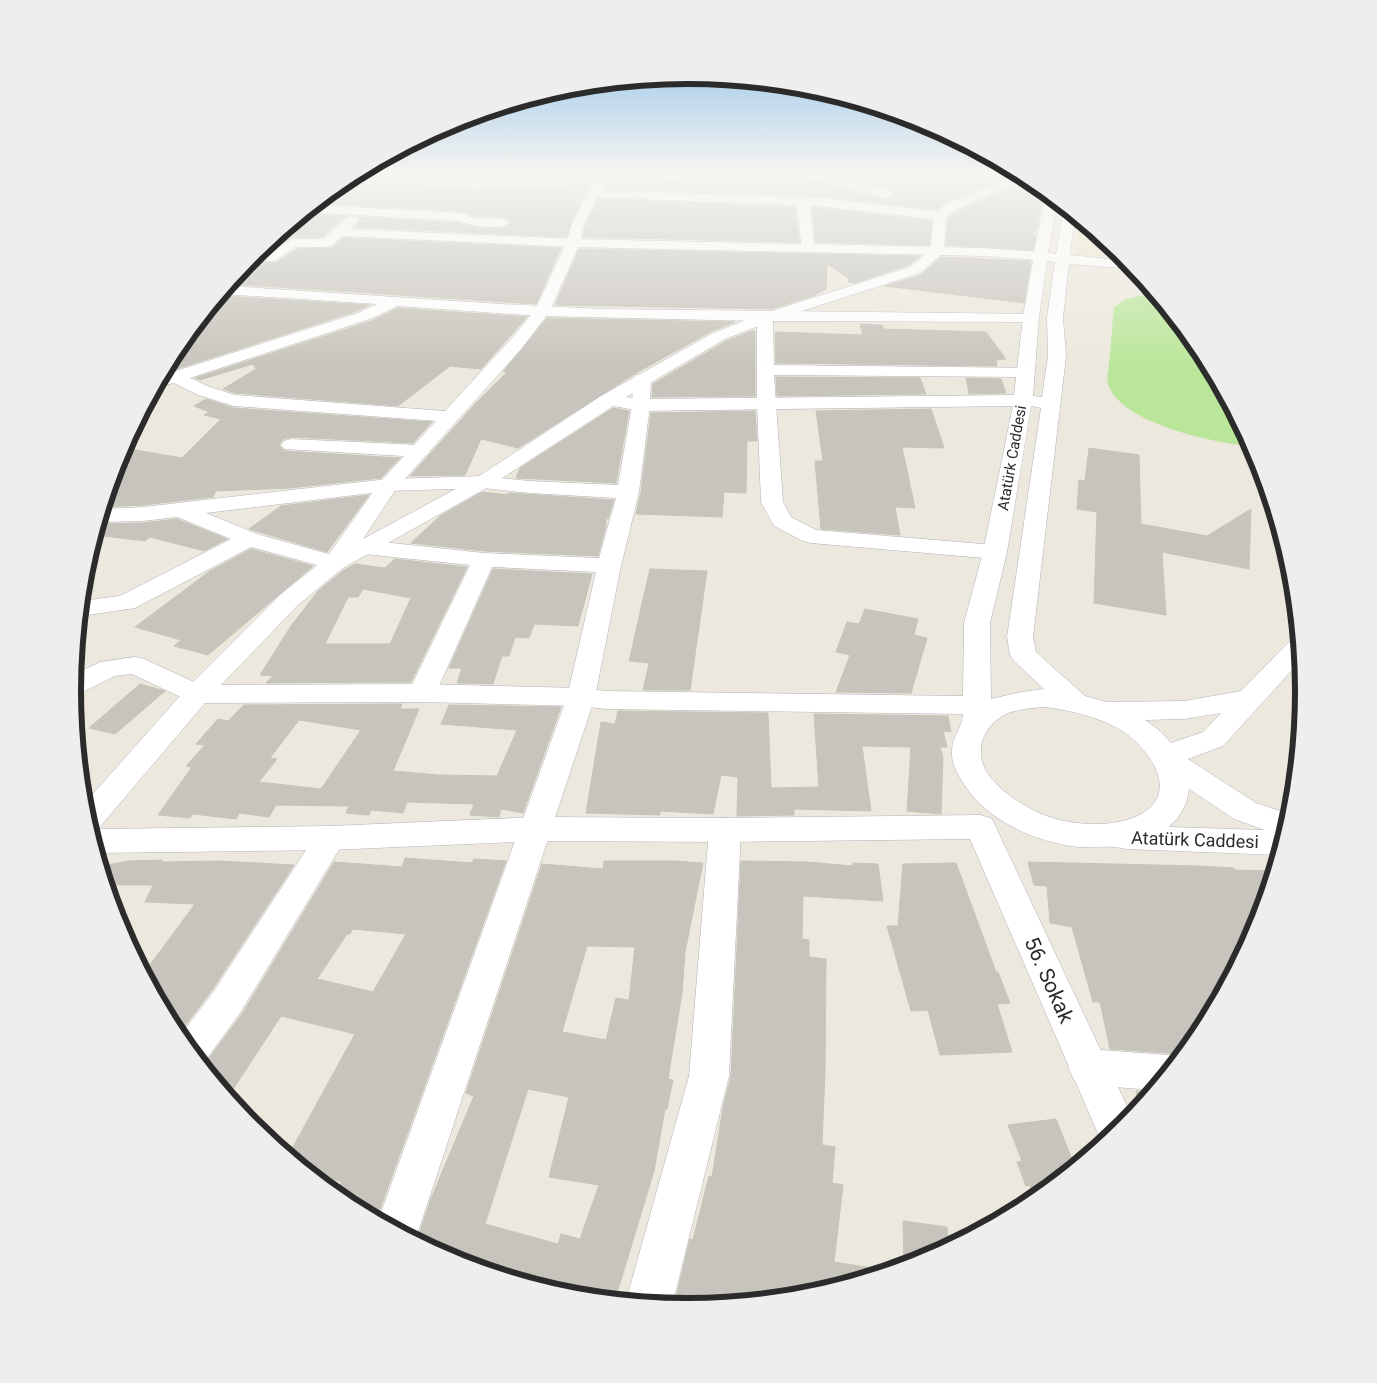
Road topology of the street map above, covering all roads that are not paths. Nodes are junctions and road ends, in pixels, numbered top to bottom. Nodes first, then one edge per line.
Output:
1 (332, 239) edge
2 (570, 239) edge
3 (663, 239) edge
4 (807, 239) edge
5 (940, 239) edge
6 (1043, 239) edge
7 (1065, 239) edge
8 (808, 249) junction
9 (938, 252) junction
10 (1040, 256) junction
11 (264, 258) edge
12 (1062, 258) junction
13 (1121, 265) edge
14 (233, 290) edge
15 (398, 300) junction
16 (542, 311) junction
17 (1031, 317) junction
18 (765, 318) junction
19 (766, 370) junction
20 (1026, 372) junction
21 (168, 379) edge
22 (642, 379) junction
23 (608, 400) junction
24 (1023, 400) junction
25 (1051, 403) junction
26 (766, 404) junction
27 (641, 405) junction
28 (451, 416) junction
29 (291, 445) dead end
30 (420, 451) junction
31 (483, 482) junction
32 (388, 485) junction
33 (628, 492) junction
34 (177, 509) junction
35 (107, 515) edge
36 (249, 539) junction
37 (364, 547) junction
38 (995, 552) junction
39 (484, 560) junction
40 (334, 563) junction
41 (609, 566) junction
42 (87, 608) edge
43 (1294, 652) edge
44 (82, 682) edge
45 (422, 693) junction
46 (197, 694) junction
47 (581, 697) junction
48 (1250, 699) junction
49 (1074, 701) junction
50 (1105, 711) junction
51 (977, 713) junction
52 (1166, 759) junction
53 (968, 765) junction
54 (94, 813) edge
55 (1281, 823) edge
56 (981, 828) junction
57 (537, 829) junction
58 (725, 830) junction
59 (1070, 834) junction
60 (1107, 837) junction
61 (330, 838) junction
62 (100, 841) edge
63 (1276, 843) edge
64 (196, 1045) edge
65 (1088, 1066) junction
66 (1161, 1072) edge
67 (1114, 1124) edge
68 (399, 1225) edge
69 (651, 1297) edge

1 - 11 street
2 - 16 street
3 - 8 street
4 - 8 street
5 - 9 street
6 - 10 street, Atatürk Caddesi
7 - 12 street, Atatürk Caddesi
8 - 9 street
9 - 10 street
9 - 18 street
10 - 12 street
10 - 17 street, Atatürk Caddesi
12 - 13 street
12 - 25 street, Atatürk Caddesi
14 - 15 street
15 - 16 street
15 - 21 street
16 - 18 street
16 - 28 street
17 - 18 street
17 - 20 street, Atatürk Caddesi
18 - 19 street
18 - 22 street
19 - 20 street
19 - 26 street
20 - 24 street, Atatürk Caddesi
21 - 28 street
22 - 23 street
22 - 27 street
23 - 27 street
23 - 31 street
24 - 25 street
24 - 26 street
24 - 38 street, Atatürk Caddesi
25 - 49 street, Atatürk Caddesi
26 - 27 street
26 - 38 street
27 - 33 street
28 - 30 street
29 - 30 street
30 - 32 street
31 - 32 street
31 - 33 street
31 - 37 street
32 - 34 street
32 - 40 street
33 - 41 street
34 - 35 street
34 - 36 street
36 - 40 street
36 - 42 street
37 - 39 street
37 - 40 street
38 - 51 street, Atatürk Caddesi
39 - 41 street
39 - 45 street
40 - 46 street
41 - 47 street
43 - 48 street
44 - 46 street
45 - 46 street
45 - 47 street
46 - 54 street
47 - 51 street
47 - 57 street
48 - 50 street, Atatürk Caddesi
48 - 52 street
49 - 50 street, Atatürk Caddesi
49 - 51 street, Atatürk Caddesi
50 - 52 street, Atatürk Caddesi
51 - 53 street, Atatürk Caddesi
52 - 55 street, Atatürk Caddesi
52 - 60 street, Atatürk Caddesi
53 - 56 street, Atatürk Caddesi
53 - 59 street, Atatürk Caddesi
56 - 58 street
56 - 59 street, Atatürk Caddesi
56 - 65 street, 56. Sokak
57 - 58 street
57 - 61 street
57 - 68 street
58 - 69 street
59 - 60 street, Atatürk Caddesi
60 - 63 street, Atatürk Caddesi
61 - 62 street
61 - 64 street
65 - 66 street
65 - 67 street, 56. Sokak

